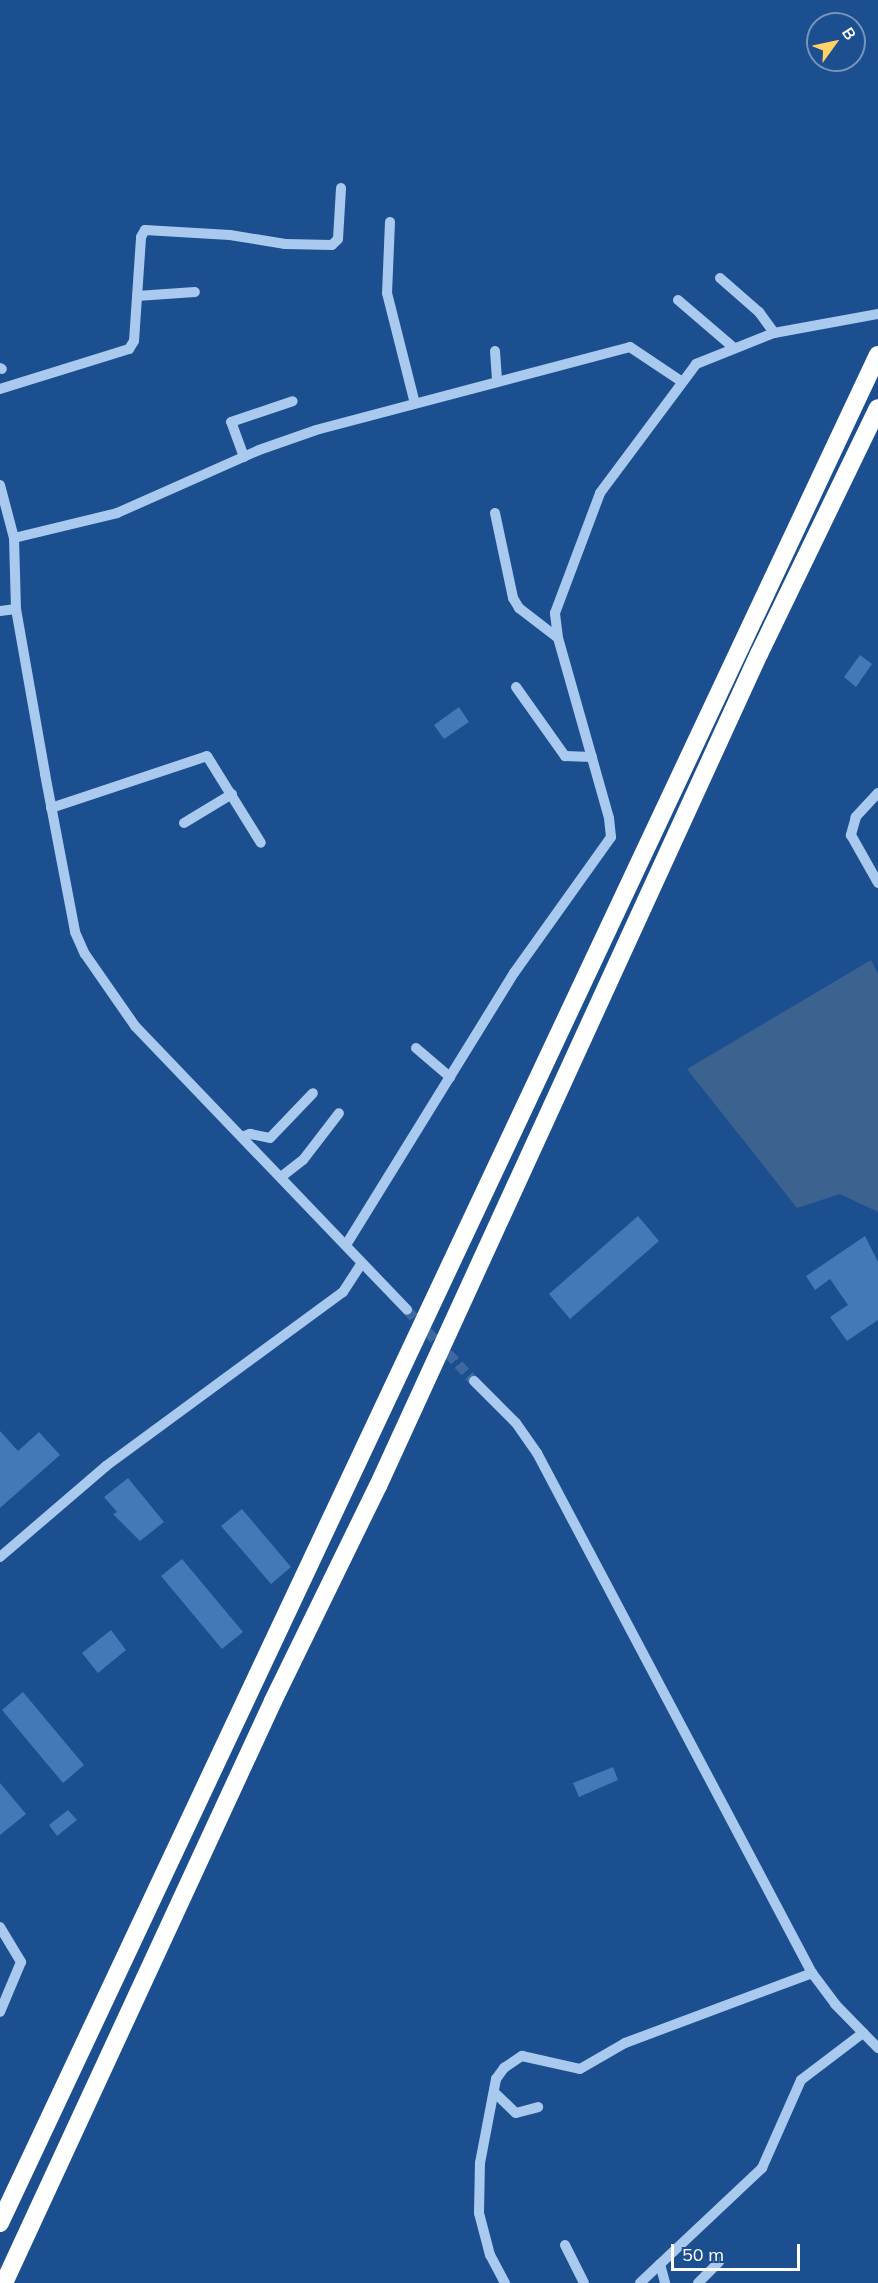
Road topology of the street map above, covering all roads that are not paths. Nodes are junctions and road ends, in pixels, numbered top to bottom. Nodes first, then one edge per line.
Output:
1 (341, 188) dead end
2 (390, 222) dead end
3 (720, 278) dead end
4 (195, 292) dead end
5 (137, 296) junction
6 (678, 300) dead end
7 (878, 314) edge
8 (779, 333) junction
9 (734, 348) junction
10 (495, 351) dead end
11 (878, 355) edge
12 (681, 381) junction
13 (497, 382) junction
14 (0, 389) edge
15 (293, 402) dead end
16 (415, 404) junction
17 (878, 408) edge
18 (244, 457) junction
19 (0, 485) edge
20 (495, 513) dead end
21 (14, 538) junction
22 (16, 609) junction
23 (0, 611) edge
24 (558, 638) junction
25 (516, 687) dead end
26 (592, 757) junction
27 (878, 793) edge
28 (232, 794) junction
29 (51, 808) junction
30 (184, 823) dead end
31 (261, 843) dead end
32 (878, 883) edge
33 (416, 1048) dead end
34 (450, 1077) junction
35 (313, 1093) dead end
36 (339, 1113) dead end
37 (242, 1137) junction
38 (281, 1177) junction
39 (346, 1245) junction
40 (361, 1264) junction
41 (407, 1310) tunnel mouth
42 (474, 1381) tunnel mouth
43 (0, 1557) edge
44 (0, 1927) edge
45 (812, 1973) junction
46 (0, 2012) edge
47 (863, 2032) junction
48 (878, 2048) edge
49 (494, 2092) junction
50 (538, 2107) dead end
51 (0, 2223) edge
52 (565, 2245) dead end
53 (719, 2262) dead end
54 (660, 2264) junction
55 (4, 2283) edge
56 (506, 2283) edge
57 (584, 2283) edge
58 (640, 2283) edge
59 (665, 2283) edge
60 (698, 2283) edge

1 - 5 street
2 - 16 street
3 - 8 street
4 - 5 street
5 - 14 street
6 - 9 street
7 - 8 street
8 - 9 street
9 - 12 street
10 - 13 street
11 - 51 highway
12 - 13 street
12 - 24 street
13 - 16 street
15 - 18 street
16 - 18 street
17 - 55 highway
18 - 21 street
19 - 21 street
20 - 24 street
21 - 22 street
22 - 23 street
22 - 29 street
24 - 26 street
25 - 26 street
26 - 34 street
27 - 32 street
28 - 29 street
28 - 30 street
28 - 31 street
29 - 37 street
33 - 34 street
34 - 39 street
35 - 37 street
36 - 38 street
37 - 38 street
38 - 39 street
39 - 40 street
40 - 41 street
40 - 43 street
42 - 45 street
44 - 46 street
45 - 47 street
45 - 49 street
47 - 48 street
47 - 54 street
49 - 50 street
49 - 56 street
52 - 57 street
53 - 60 street
54 - 58 street
54 - 59 street

